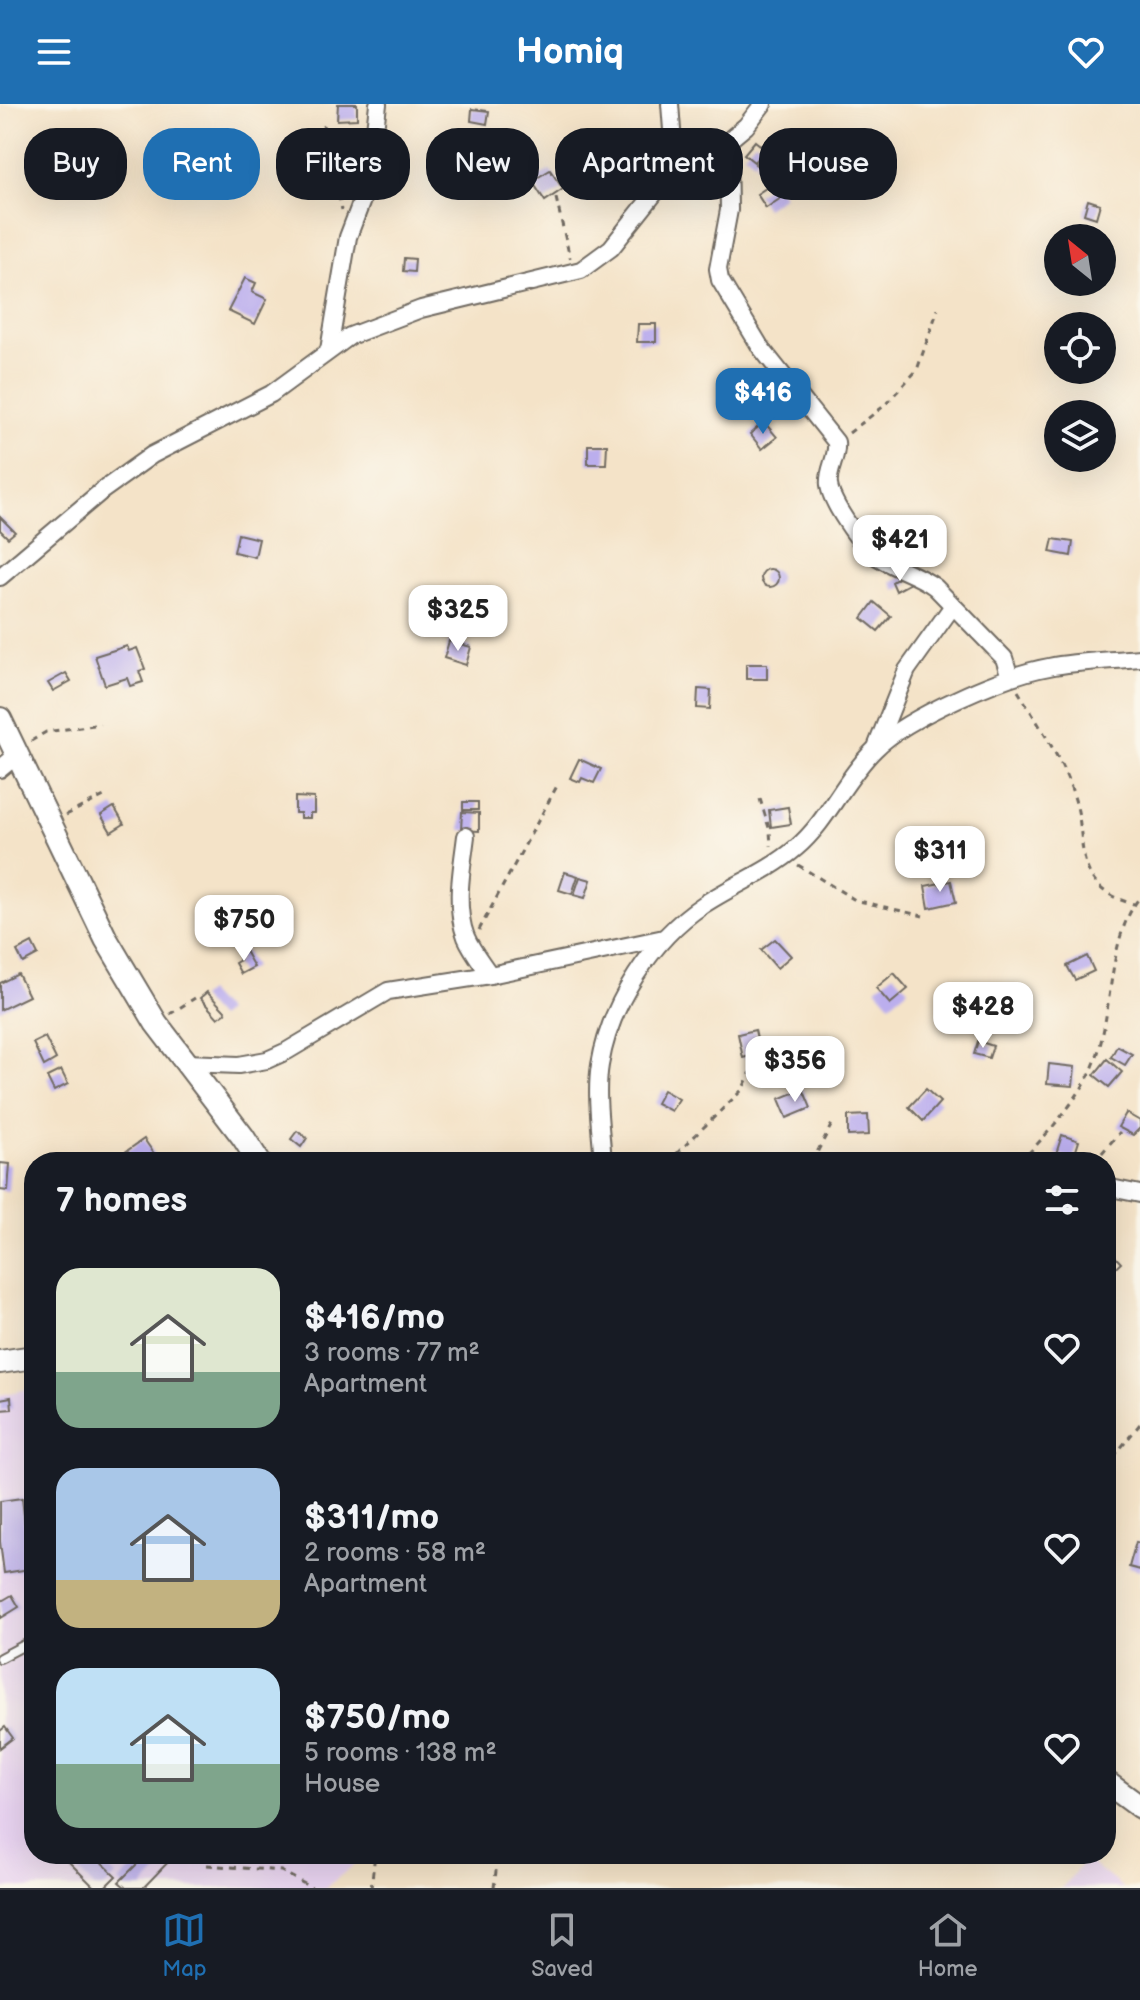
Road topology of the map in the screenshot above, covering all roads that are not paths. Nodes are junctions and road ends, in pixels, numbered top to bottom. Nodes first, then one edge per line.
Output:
1 (378, 104) edge
2 (670, 104) edge
3 (763, 104) edge
4 (672, 128) edge
5 (743, 128) edge
6 (650, 200) edge
7 (729, 200) edge
8 (329, 350) junction
9 (0, 577) edge
10 (952, 607) junction
11 (1140, 658) edge
12 (1010, 677) junction
13 (0, 719) edge
14 (877, 747) junction
15 (8, 762) edge
16 (466, 836) dead end
17 (664, 938) junction
18 (490, 975) junction
19 (186, 1063) junction
20 (253, 1152) edge
21 (603, 1152) edge
22 (1116, 1189) edge
23 (1140, 1194) edge
24 (24, 1358) edge
25 (0, 1362) edge
26 (24, 1645) edge
27 (0, 1658) edge
28 (1116, 1789) edge
29 (1140, 1807) edge

1 - 8 street
2 - 4 street
3 - 5 street
6 - 8 street
7 - 10 street
8 - 9 street
10 - 12 street
10 - 14 street
11 - 12 street
12 - 14 street
13 - 15 street
14 - 17 street
15 - 19 street
16 - 18 street
17 - 18 street
17 - 21 street
18 - 19 street
19 - 20 street
22 - 23 street
24 - 25 street
26 - 27 lane
28 - 29 street

